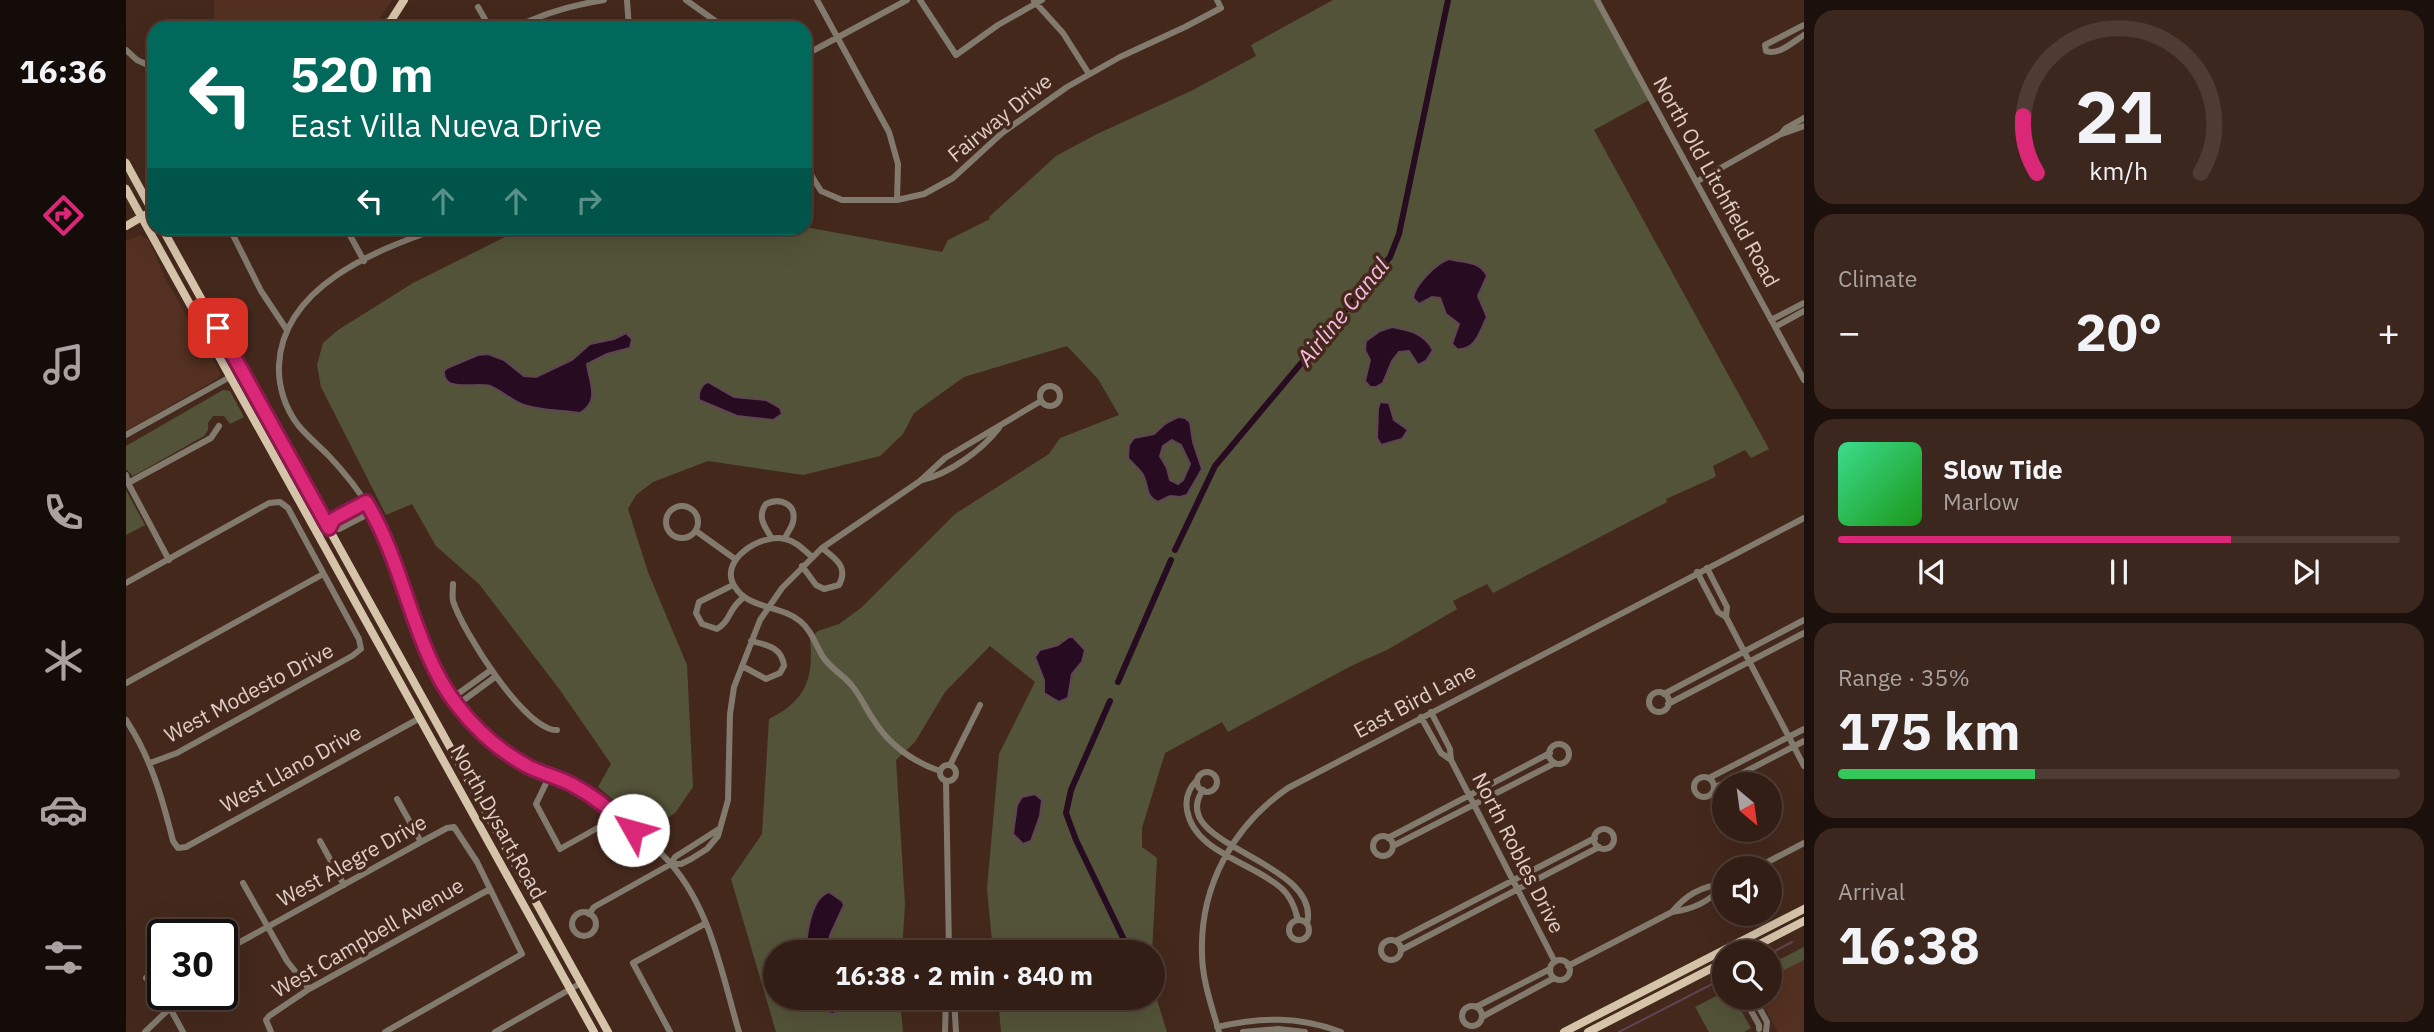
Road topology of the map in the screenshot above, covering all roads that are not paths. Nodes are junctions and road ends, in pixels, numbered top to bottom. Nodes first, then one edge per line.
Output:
1 (404, 0) edge
2 (604, 0) edge
3 (627, 0) edge
4 (686, 0) edge
5 (817, 0) edge
6 (907, 0) edge
7 (920, 0) edge
8 (1217, 0) edge
9 (1597, 0) edge
10 (1037, 1) edge
11 (478, 7) dead end
12 (392, 21) edge
13 (486, 21) edge
14 (529, 21) edge
15 (628, 21) edge
16 (715, 21) edge
17 (1804, 25) edge
18 (1804, 35) edge
19 (838, 38) junction
20 (126, 50) edge
21 (812, 51) edge
22 (147, 65) edge
23 (1089, 74) junction
24 (1804, 118) edge
25 (1804, 126) edge
26 (1779, 135) junction
27 (126, 163) edge
28 (812, 178) edge
29 (1696, 182) junction
30 (126, 189) edge
31 (147, 200) edge
32 (897, 200) junction
33 (147, 214) edge
34 (141, 217) junction
35 (126, 226) edge
36 (147, 228) edge
37 (151, 235) edge
38 (166, 235) edge
39 (233, 235) edge
40 (350, 235) edge
41 (418, 235) edge
42 (364, 261) junction
43 (1804, 303) edge
44 (1804, 311) edge
45 (1773, 323) junction
46 (287, 330) junction
47 (242, 371) junction
48 (230, 377) junction
49 (1804, 380) edge
50 (1041, 401) dead end
51 (219, 426) dead end
52 (999, 428) junction
53 (126, 435) edge
54 (958, 449) junction
55 (964, 458) junction
56 (126, 475) edge
57 (920, 481) junction
58 (127, 483) edge
59 (366, 502) junction
60 (372, 512) junction
61 (1804, 518) edge
62 (329, 528) junction
63 (696, 531) junction
64 (317, 534) junction
65 (771, 537) junction
66 (785, 538) junction
67 (822, 548) junction
68 (812, 557) junction
69 (735, 559) junction
70 (169, 560) junction
71 (802, 566) junction
72 (1707, 568) junction
73 (1697, 572) junction
74 (323, 574) junction
75 (126, 583) edge
76 (453, 584) dead end
77 (733, 585) junction
78 (743, 597) junction
79 (769, 607) junction
80 (1727, 617) junction
81 (1804, 620) edge
82 (1789, 628) junction
83 (1804, 633) edge
84 (1794, 638) junction
85 (751, 640) junction
86 (1745, 652) junction
87 (1749, 661) junction
88 (741, 666) junction
89 (491, 670) junction
90 (1698, 676) junction
91 (495, 677) junction
92 (126, 683) edge
93 (1703, 685) junction
94 (1664, 694) junction
95 (452, 698) junction
96 (1668, 704) junction
97 (457, 705) junction
98 (980, 705) dead end
99 (1431, 712) junction
100 (1421, 716) junction
101 (420, 718) junction
102 (126, 720) edge
103 (1804, 729) edge
104 (557, 730) dead end
105 (1788, 737) junction
106 (1804, 741) edge
107 (1793, 746) junction
108 (1550, 753) junction
109 (1451, 760) junction
110 (1744, 760) junction
111 (1555, 763) junction
112 (150, 764) junction
113 (950, 765) junction
114 (1804, 766) edge
115 (1749, 770) junction
116 (940, 771) junction
117 (1513, 772) junction
118 (1745, 772) edge
119 (550, 775) junction
120 (1709, 778) junction
121 (1197, 780) junction
122 (946, 781) junction
123 (1518, 782) junction
124 (1712, 786) edge
125 (1712, 789) edge
126 (1203, 790) junction
127 (1469, 795) junction
128 (397, 799) dead end
129 (1474, 805) junction
130 (1198, 814) junction
131 (617, 817) junction
132 (1189, 817) junction
133 (1423, 820) junction
134 (1428, 829) junction
135 (1388, 838) junction
136 (1595, 838) junction
137 (320, 841) dead end
138 (421, 842) junction
139 (1804, 843) edge
140 (1232, 845) junction
141 (1393, 846) junction
142 (1599, 847) junction
143 (1227, 854) junction
144 (1779, 856) edge
145 (1558, 857) junction
146 (671, 864) junction
147 (1563, 866) junction
148 (1273, 869) junction
149 (1268, 878) junction
150 (1513, 880) junction
151 (243, 883) dead end
152 (344, 885) junction
153 (1712, 885) edge
154 (490, 889) junction
155 (1517, 890) junction
156 (1300, 894) junction
157 (1712, 895) edge
158 (1291, 900) junction
159 (1468, 904) junction
160 (1804, 909) edge
161 (1672, 912) junction
162 (1473, 913) junction
163 (589, 914) dead end
164 (1298, 920) junction
165 (1804, 921) edge
166 (706, 923) junction
167 (1429, 924) junction
168 (1307, 925) junction
169 (268, 927) junction
170 (1434, 933) junction
171 (949, 940) edge
172 (1745, 940) edge
173 (1767, 940) edge
174 (1396, 941) junction
175 (238, 943) edge
176 (1401, 950) junction
177 (1712, 957) edge
178 (1555, 962) junction
179 (1568, 966) junction
180 (1712, 968) edge
181 (1550, 969) junction
182 (1554, 978) junction
183 (581, 983) junction
184 (1513, 988) junction
185 (309, 989) junction
186 (571, 989) junction
187 (1518, 998) junction
188 (1476, 1007) junction
189 (168, 1010) edge
190 (171, 1010) edge
191 (946, 1010) edge
192 (955, 1010) edge
193 (1751, 1010) edge
194 (1760, 1010) edge
195 (1482, 1017) junction
196 (1268, 1018) junction
197 (400, 1028) edge
198 (1218, 1029) edge
199 (1269, 1029) junction
200 (1324, 1029) edge
201 (389, 1031) edge
202 (1761, 1031) edge
203 (145, 1032) edge
204 (183, 1032) edge
205 (271, 1032) edge
206 (495, 1032) edge
207 (594, 1032) edge
208 (608, 1032) edge
209 (670, 1032) edge
210 (739, 1032) edge
211 (945, 1032) edge
212 (956, 1032) edge
213 (1243, 1032) edge
214 (1305, 1032) edge
215 (1341, 1032) edge
216 (1564, 1032) edge
217 (1588, 1032) edge

1 - 12 main road
2 - 14 street
3 - 15 street
4 - 16 street
5 - 19 street
6 - 19 street
7 - 10 street
8 - 23 street, Fairway Drive
9 - 29 street, North Old Litchfield Road
10 - 23 street
11 - 13 street
17 - 18 street
19 - 21 street
19 - 32 street
20 - 22 street
23 - 32 street, Fairway Drive
24 - 26 street
25 - 26 street
26 - 29 street
27 - 31 main road
28 - 32 street, Fairway Drive
29 - 45 street, North Old Litchfield Road
30 - 34 main road, North Dysart Road
33 - 34 main road
34 - 35 main road
34 - 36 main road, North Dysart Road
37 - 48 main road, North Dysart Road
38 - 47 main road, North Dysart Road
39 - 46 street
40 - 42 street
41 - 42 street
42 - 46 street
43 - 45 street
44 - 45 street
45 - 49 street, North Old Litchfield Road
46 - 59 street
47 - 48 main road
47 - 62 main road, North Dysart Road
48 - 53 street
48 - 64 main road, North Dysart Road
50 - 52 street
51 - 58 street
52 - 54 street
52 - 55 street
54 - 55 street
54 - 57 street
55 - 57 street
56 - 58 street
57 - 67 street
58 - 70 street
59 - 60 street
59 - 62 street
60 - 62 street
60 - 95 street
61 - 72 street, East Bird Lane
62 - 64 street
62 - 183 main road, North Dysart Road
63 - 63 street
63 - 69 street
64 - 101 main road, North Dysart Road
65 - 66 street
65 - 66 street
65 - 69 street
66 - 68 street
67 - 68 street
67 - 71 street
68 - 71 street
69 - 77 street
70 - 74 street
70 - 75 street
71 - 79 street
72 - 73 street, East Bird Lane
72 - 80 street
73 - 80 street
73 - 99 street, East Bird Lane
74 - 92 street
74 - 112 street, West Modesto Drive
76 - 89 street
77 - 78 street
77 - 78 street
78 - 79 street
79 - 85 street
79 - 116 street
80 - 86 street
81 - 82 street
82 - 84 street
82 - 86 street
83 - 84 street
84 - 87 street
85 - 88 street
85 - 88 street
86 - 87 street
86 - 90 street
87 - 93 street
87 - 105 street
88 - 146 street
89 - 91 street
89 - 95 street
90 - 93 street
90 - 94 street
91 - 97 street
91 - 104 street
93 - 96 street
94 - 96 street
94 - 96 street
95 - 97 street
97 - 119 street
98 - 113 street
99 - 100 street, East Bird Lane
99 - 109 street, North Robles Drive
100 - 109 street, North Robles Drive
100 - 140 street, East Bird Lane
101 - 112 street, West Llano Drive
101 - 186 main road, North Dysart Road
102 - 112 street
103 - 105 street
105 - 107 street
105 - 110 street
106 - 107 street
107 - 114 street
107 - 115 street
108 - 111 street
108 - 111 street
108 - 117 street
109 - 127 street, North Robles Drive
110 - 115 street
110 - 120 street
111 - 123 street
113 - 116 street
113 - 122 street
115 - 118 street
116 - 122 street
117 - 123 street
117 - 127 street
119 - 131 street
119 - 131 street
120 - 124 street
120 - 125 street
121 - 126 street
121 - 126 street
121 - 132 street
122 - 171 street
123 - 129 street
126 - 130 street
127 - 129 street, North Robles Drive
127 - 133 street
128 - 138 street
129 - 134 street
129 - 150 street, North Robles Drive
130 - 132 street
130 - 140 street
131 - 146 street
132 - 143 street
133 - 134 street
133 - 135 street
134 - 141 street
135 - 141 street
135 - 141 street
136 - 142 street
136 - 142 street
136 - 145 street
137 - 152 street
138 - 152 street, West Alegre Drive
138 - 154 street, West Alegre Drive
139 - 144 street
140 - 143 street, East Bird Lane
140 - 148 street
142 - 147 street
143 - 149 street
143 - 198 street, East Bird Lane
145 - 147 street
145 - 150 street
146 - 163 street
146 - 166 street
147 - 155 street
148 - 149 street
148 - 156 street
149 - 158 street
150 - 155 street, North Robles Drive
150 - 159 street
151 - 169 street
152 - 169 street, West Alegre Drive
153 - 161 street
154 - 185 street, West Campbell Avenue
154 - 197 street
155 - 162 street
155 - 178 street, North Robles Drive
156 - 158 street
156 - 168 street
157 - 161 street
158 - 164 street
159 - 162 street
159 - 167 street
160 - 172 main road
161 - 179 street
162 - 170 street
164 - 168 street
164 - 168 street
165 - 173 main road
166 - 209 street
166 - 210 street
167 - 170 street
167 - 174 street
169 - 175 street, West Alegre Drive
169 - 185 street
170 - 176 street
174 - 176 street
174 - 176 street
177 - 216 main road
178 - 179 street
178 - 181 street
179 - 182 street
180 - 217 main road
181 - 182 street
181 - 184 street
182 - 187 street
183 - 186 street
183 - 208 main road, North Dysart Road
184 - 187 street
184 - 188 street
185 - 205 street, West Campbell Avenue
186 - 206 street
186 - 207 main road, North Dysart Road
187 - 195 street
188 - 195 street
188 - 195 street
189 - 203 street
190 - 204 street
191 - 211 street
192 - 212 street
193 - 202 street
194 - 202 street
196 - 198 street
196 - 199 street
196 - 200 street
197 - 201 street
199 - 213 street
199 - 214 street
200 - 215 street

